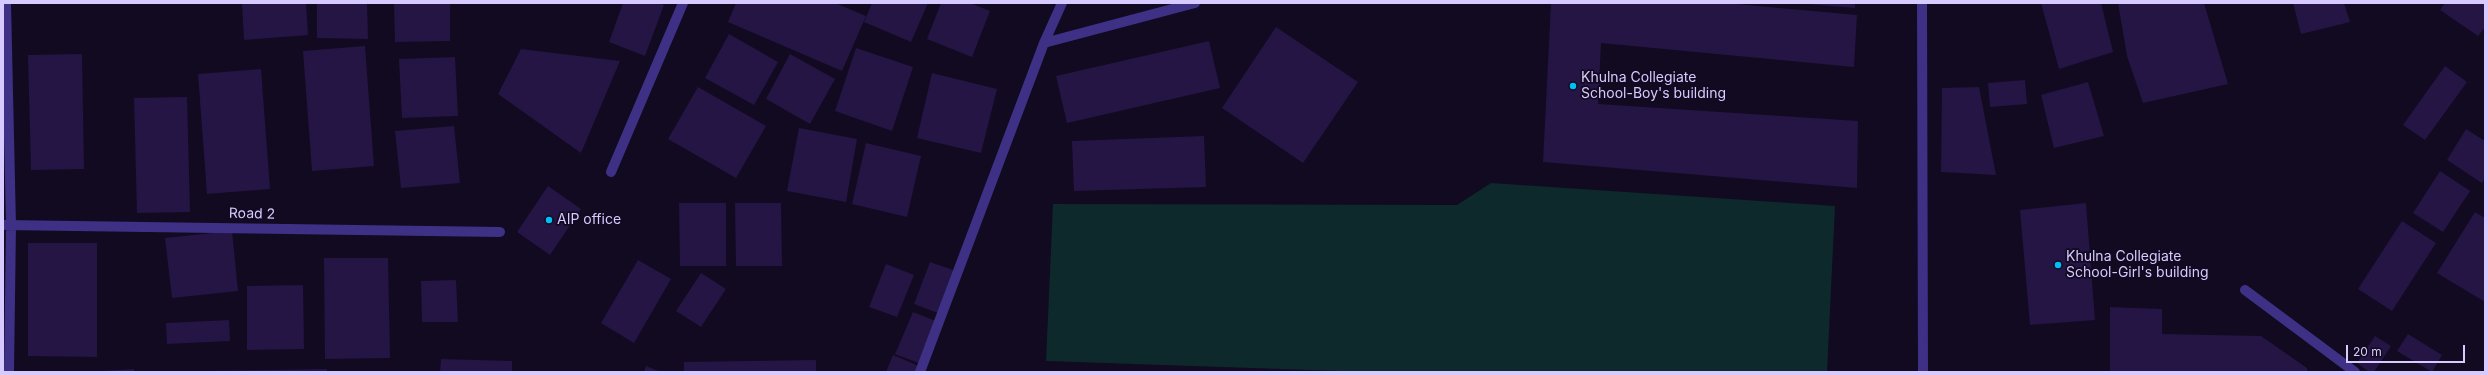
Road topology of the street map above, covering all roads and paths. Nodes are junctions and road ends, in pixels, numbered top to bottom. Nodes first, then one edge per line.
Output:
1 (6, 3) edge
2 (683, 3) edge
3 (1062, 3) edge
4 (1196, 3) edge
5 (1922, 3) edge
6 (1044, 43) junction
7 (611, 172) dead end
8 (7, 225) edge
9 (500, 232) dead end
10 (2245, 290) dead end
11 (9, 372) edge
12 (920, 372) edge
13 (1923, 372) edge
14 (2355, 372) edge

1 - 8 street
2 - 7 street
3 - 6 street
4 - 6 street
5 - 13 street
6 - 12 street
8 - 9 street, Road 2
8 - 11 street
10 - 14 street

